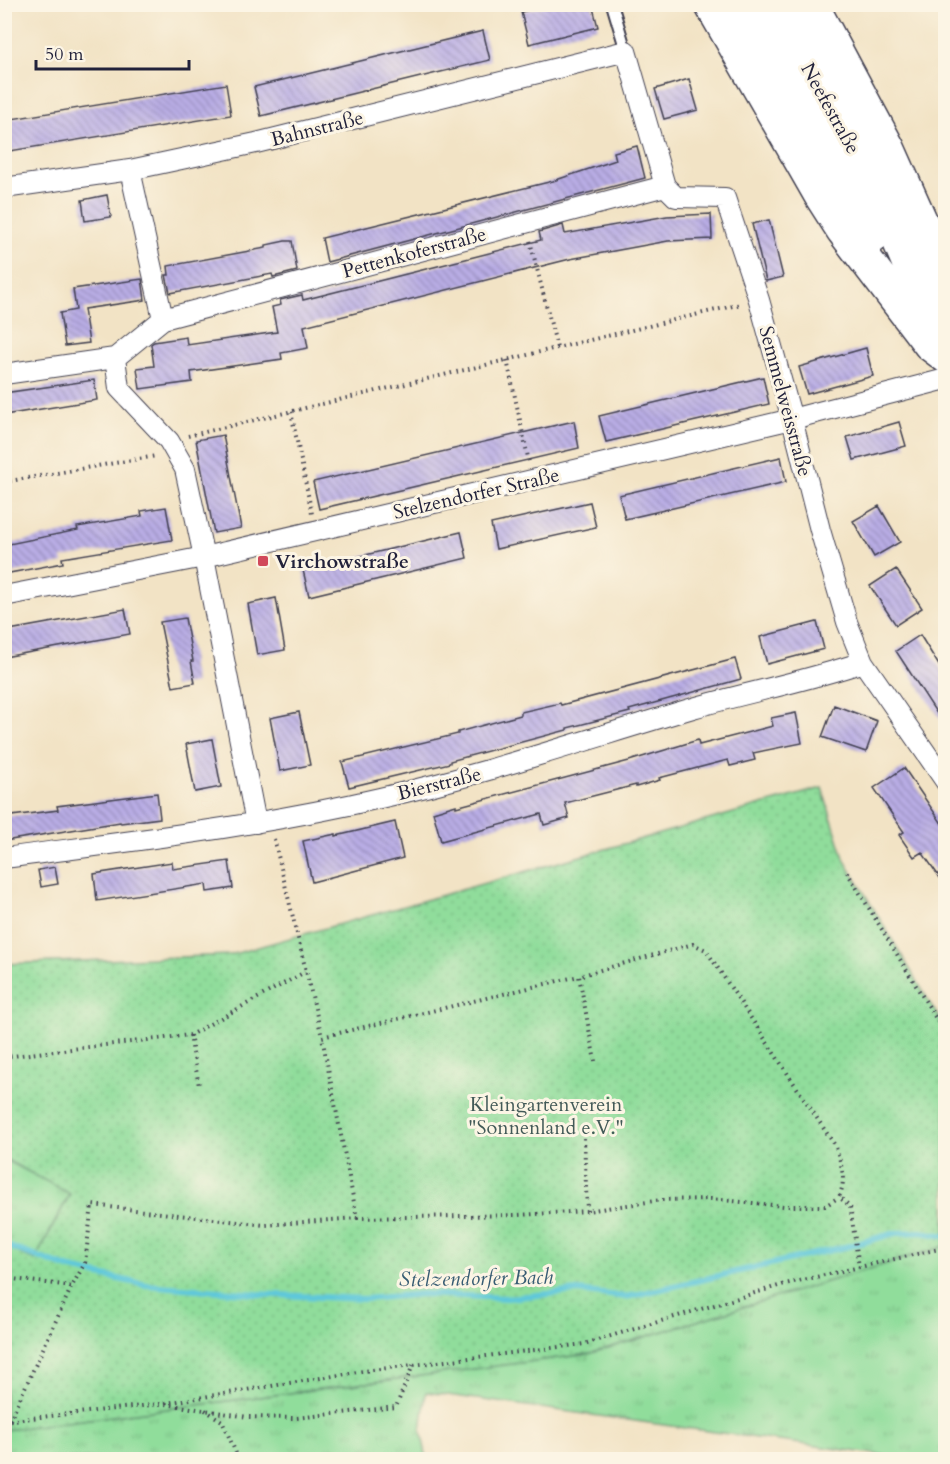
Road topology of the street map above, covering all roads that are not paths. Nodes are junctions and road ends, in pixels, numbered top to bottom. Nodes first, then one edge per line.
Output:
1 (612, 4) edge
2 (774, 4) edge
3 (811, 4) edge
4 (721, 5) edge
5 (626, 51) junction
6 (130, 170) junction
7 (664, 186) junction
8 (4, 188) edge
9 (887, 212) junction
10 (945, 278) edge
11 (945, 301) edge
12 (163, 318) junction
13 (940, 349) edge
14 (115, 358) junction
15 (4, 374) edge
16 (945, 379) edge
17 (792, 420) junction
18 (204, 557) junction
19 (4, 596) edge
20 (863, 662) junction
21 (945, 782) edge
22 (263, 822) junction
23 (4, 858) edge

1 - 5 lane
2 - 9 highway, Neefestraße
3 - 10 highway
4 - 13 highway
5 - 6 street, Bahnstraße
5 - 7 street
6 - 8 street, Bahnstraße
6 - 12 street
7 - 12 street, Pettenkoferstraße
7 - 17 street, Semmelweisstraße
9 - 11 highway, Neefestraße
9 - 13 highway, Neefestraße
12 - 14 street
14 - 15 street
14 - 18 street
16 - 17 street, Stelzendorfer Straße
17 - 18 street, Stelzendorfer Straße
17 - 20 street, Semmelweisstraße
18 - 19 street, Stelzendorfer Straße
18 - 22 street
20 - 21 street, Semmelweisstraße
20 - 22 street, Bierstraße
22 - 23 street, Bierstraße

